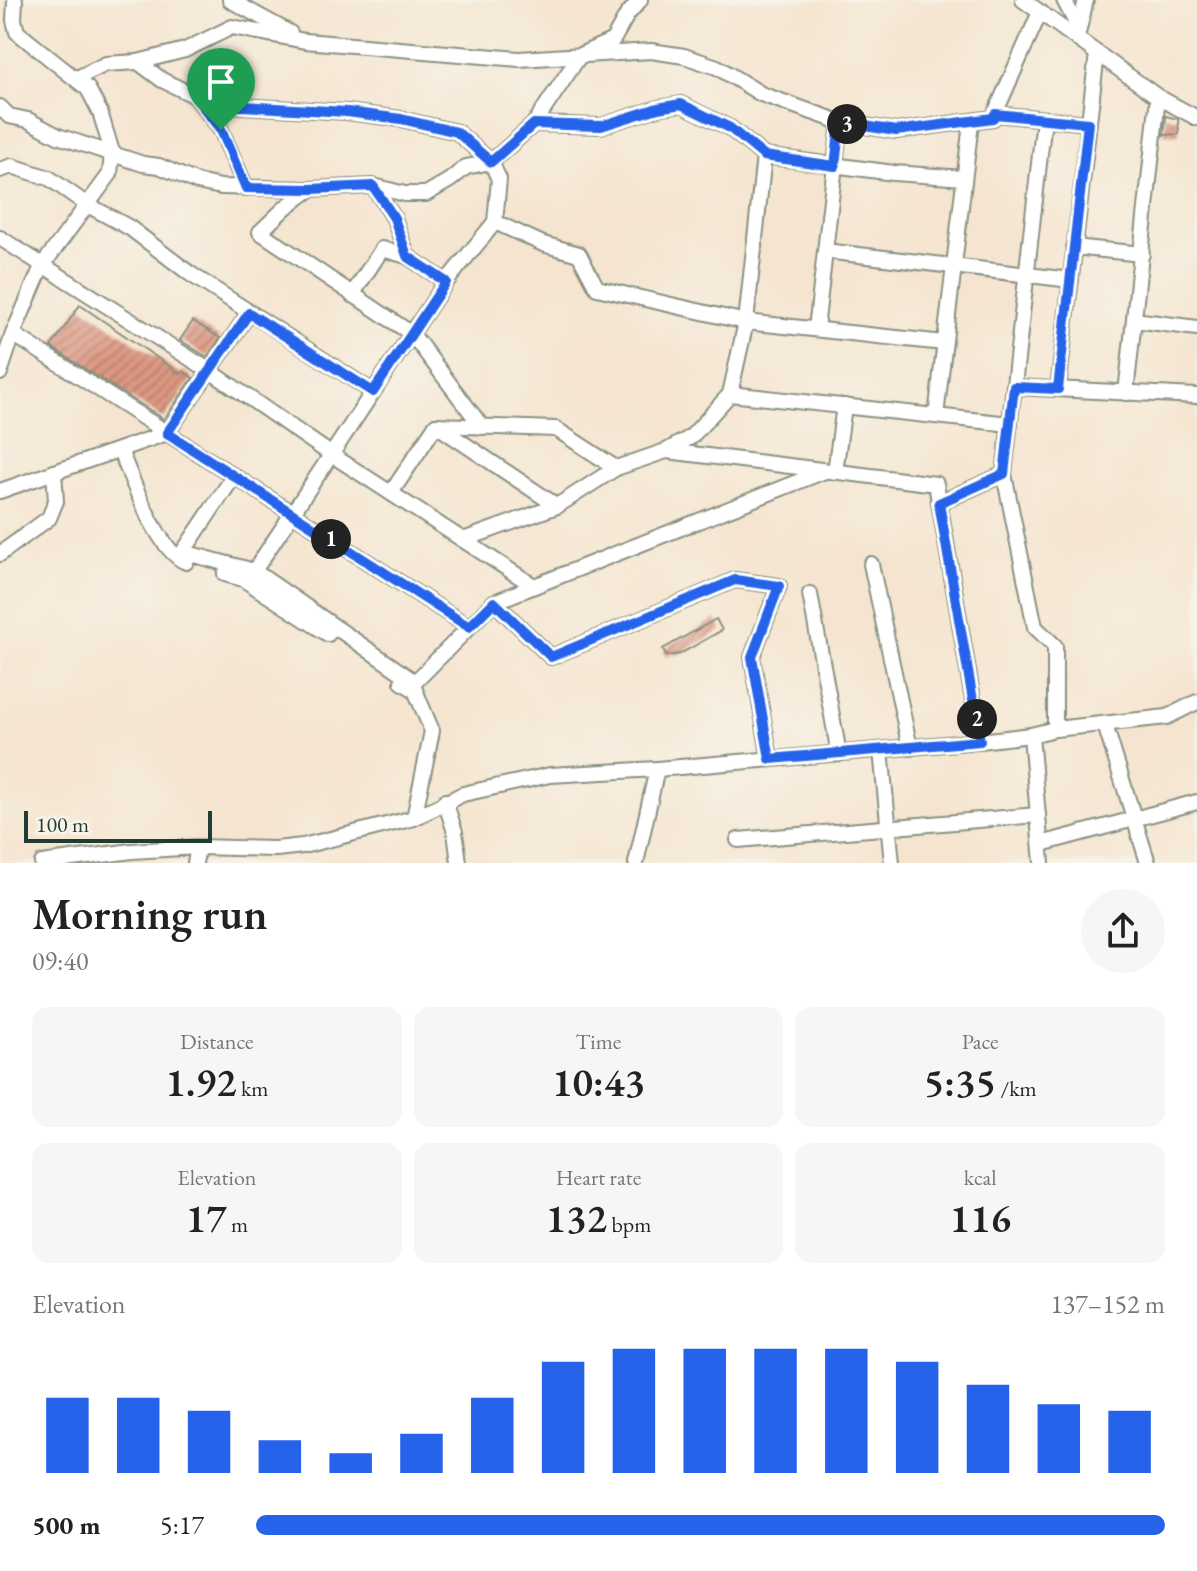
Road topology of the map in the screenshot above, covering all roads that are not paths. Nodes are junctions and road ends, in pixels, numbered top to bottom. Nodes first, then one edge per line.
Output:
1 (15, 0) edge
2 (230, 0) edge
3 (640, 0) edge
4 (1023, 0) edge
5 (1064, 0) edge
6 (1086, 0) edge
7 (1040, 12) junction
8 (1078, 33) junction
9 (305, 41) junction
10 (1097, 53) junction
11 (580, 55) junction
12 (138, 62) junction
13 (77, 78) junction
14 (195, 96) junction
15 (1158, 97) junction
16 (0, 107) edge
17 (995, 114) junction
18 (1197, 118) edge
19 (1044, 119) junction
20 (840, 122) junction
21 (971, 123) junction
22 (1088, 123) junction
23 (534, 124) junction
24 (112, 152) junction
25 (764, 156) junction
26 (491, 162) junction
27 (835, 166) junction
28 (0, 170) edge
29 (964, 178) junction
30 (373, 186) junction
31 (246, 188) junction
32 (311, 189) junction
33 (86, 204) junction
34 (495, 222) junction
35 (0, 238) edge
36 (1074, 247) junction
37 (825, 251) junction
38 (1142, 254) junction
39 (407, 256) junction
40 (42, 266) junction
41 (954, 267) junction
42 (1026, 275) junction
43 (1071, 280) junction
44 (446, 282) junction
45 (352, 295) junction
46 (249, 313) junction
47 (1134, 320) junction
48 (746, 322) junction
49 (1197, 328) edge
50 (816, 329) junction
51 (13, 334) junction
52 (412, 334) junction
53 (944, 343) junction
54 (210, 371) junction
55 (0, 373) edge
56 (1014, 387) junction
57 (1058, 389) junction
58 (373, 392) junction
59 (1126, 393) junction
60 (730, 394) junction
61 (1197, 396) edge
62 (844, 406) junction
63 (936, 416) junction
64 (1010, 424) junction
65 (436, 425) junction
66 (482, 427) junction
67 (167, 433) junction
68 (120, 450) junction
69 (666, 451) junction
70 (332, 455) junction
71 (616, 468) junction
72 (830, 471) junction
73 (54, 472) junction
74 (1004, 474) junction
75 (234, 476) junction
76 (0, 491) edge
77 (391, 493) junction
78 (939, 503) junction
79 (557, 506) junction
80 (292, 514) junction
81 (463, 540) junction
82 (0, 554) edge
83 (871, 564) dead end
84 (254, 571) junction
85 (534, 586) junction
86 (810, 594) dead end
87 (494, 602) junction
88 (469, 627) junction
89 (1196, 705) edge
90 (1105, 725) junction
91 (1055, 729) junction
92 (1031, 735) junction
93 (980, 741) junction
94 (910, 748) junction
95 (881, 750) junction
96 (839, 754) junction
97 (770, 759) junction
98 (657, 769) junction
99 (445, 801) junction
100 (1197, 802) edge
101 (1038, 815) junction
102 (414, 818) junction
103 (1136, 820) junction
104 (889, 828) junction
105 (738, 840) dead end
106 (1041, 844) junction
107 (198, 847) junction
108 (250, 856) edge
109 (131, 857) edge
110 (42, 863) edge
111 (195, 863) edge
112 (459, 863) edge
113 (636, 863) edge
114 (892, 863) edge
115 (1042, 863) edge
116 (1148, 863) edge

1 - 13 street
2 - 9 street
3 - 11 street
4 - 7 street
5 - 8 street
6 - 8 street
7 - 8 street
7 - 17 street
8 - 10 street
9 - 11 street
9 - 12 street
10 - 15 street
10 - 22 street
11 - 20 street
11 - 23 street
12 - 13 street
12 - 14 street
13 - 24 street
14 - 26 street
14 - 31 street
15 - 18 street
15 - 38 street
16 - 24 street
17 - 19 street
17 - 21 street
19 - 22 street
19 - 42 street
20 - 21 street
20 - 27 street
21 - 29 street
22 - 36 street
23 - 25 street
23 - 26 street
24 - 31 street
24 - 33 street
25 - 27 street
25 - 48 street
26 - 30 street
26 - 34 street
27 - 29 street
27 - 37 street
28 - 33 street
29 - 41 street
30 - 32 street
30 - 39 street
31 - 32 street
32 - 45 street
33 - 40 street
33 - 46 street
34 - 44 street
34 - 48 street
35 - 40 street
36 - 38 street
36 - 43 street
37 - 41 street
37 - 50 street
38 - 47 street
39 - 44 street
39 - 45 street
40 - 51 street
40 - 54 street
41 - 42 street
41 - 53 street
42 - 43 street
42 - 56 street
43 - 57 street
44 - 52 street
45 - 52 street
46 - 54 street
46 - 58 street
47 - 49 street
47 - 59 street
48 - 50 street
48 - 60 street
50 - 53 street
51 - 55 street
51 - 67 street
52 - 58 street
52 - 66 street
53 - 63 street
54 - 67 street
54 - 70 street
56 - 57 street
56 - 64 street
57 - 59 street
58 - 70 street
59 - 61 street
60 - 62 street
60 - 69 street
62 - 63 street
62 - 72 street
63 - 64 street
64 - 74 street
65 - 66 street
65 - 77 street
65 - 79 street
66 - 71 street
67 - 68 street
67 - 75 street
68 - 73 street
68 - 102 street
69 - 71 street
69 - 72 street
70 - 77 street
70 - 80 street
71 - 79 street
72 - 78 street
72 - 85 street
73 - 76 street
73 - 82 street
74 - 78 street
74 - 91 street
75 - 80 street
75 - 84 street
77 - 81 street
78 - 93 street
79 - 81 street
80 - 84 street
80 - 88 street
81 - 85 street
83 - 94 street
84 - 88 street
85 - 87 street
86 - 96 street
87 - 88 street
87 - 97 street
89 - 90 street
90 - 91 street
90 - 103 street
91 - 92 street
92 - 93 street
92 - 101 street
93 - 94 street
94 - 95 street
95 - 96 street
95 - 104 street
96 - 97 street
97 - 98 street
98 - 99 street
98 - 113 street
99 - 102 street
99 - 112 street
100 - 103 street
101 - 104 street
101 - 106 street
102 - 108 street
103 - 106 street
103 - 116 street
104 - 105 street
104 - 114 street
106 - 115 street
107 - 108 street
107 - 109 street
107 - 111 street
109 - 110 street

